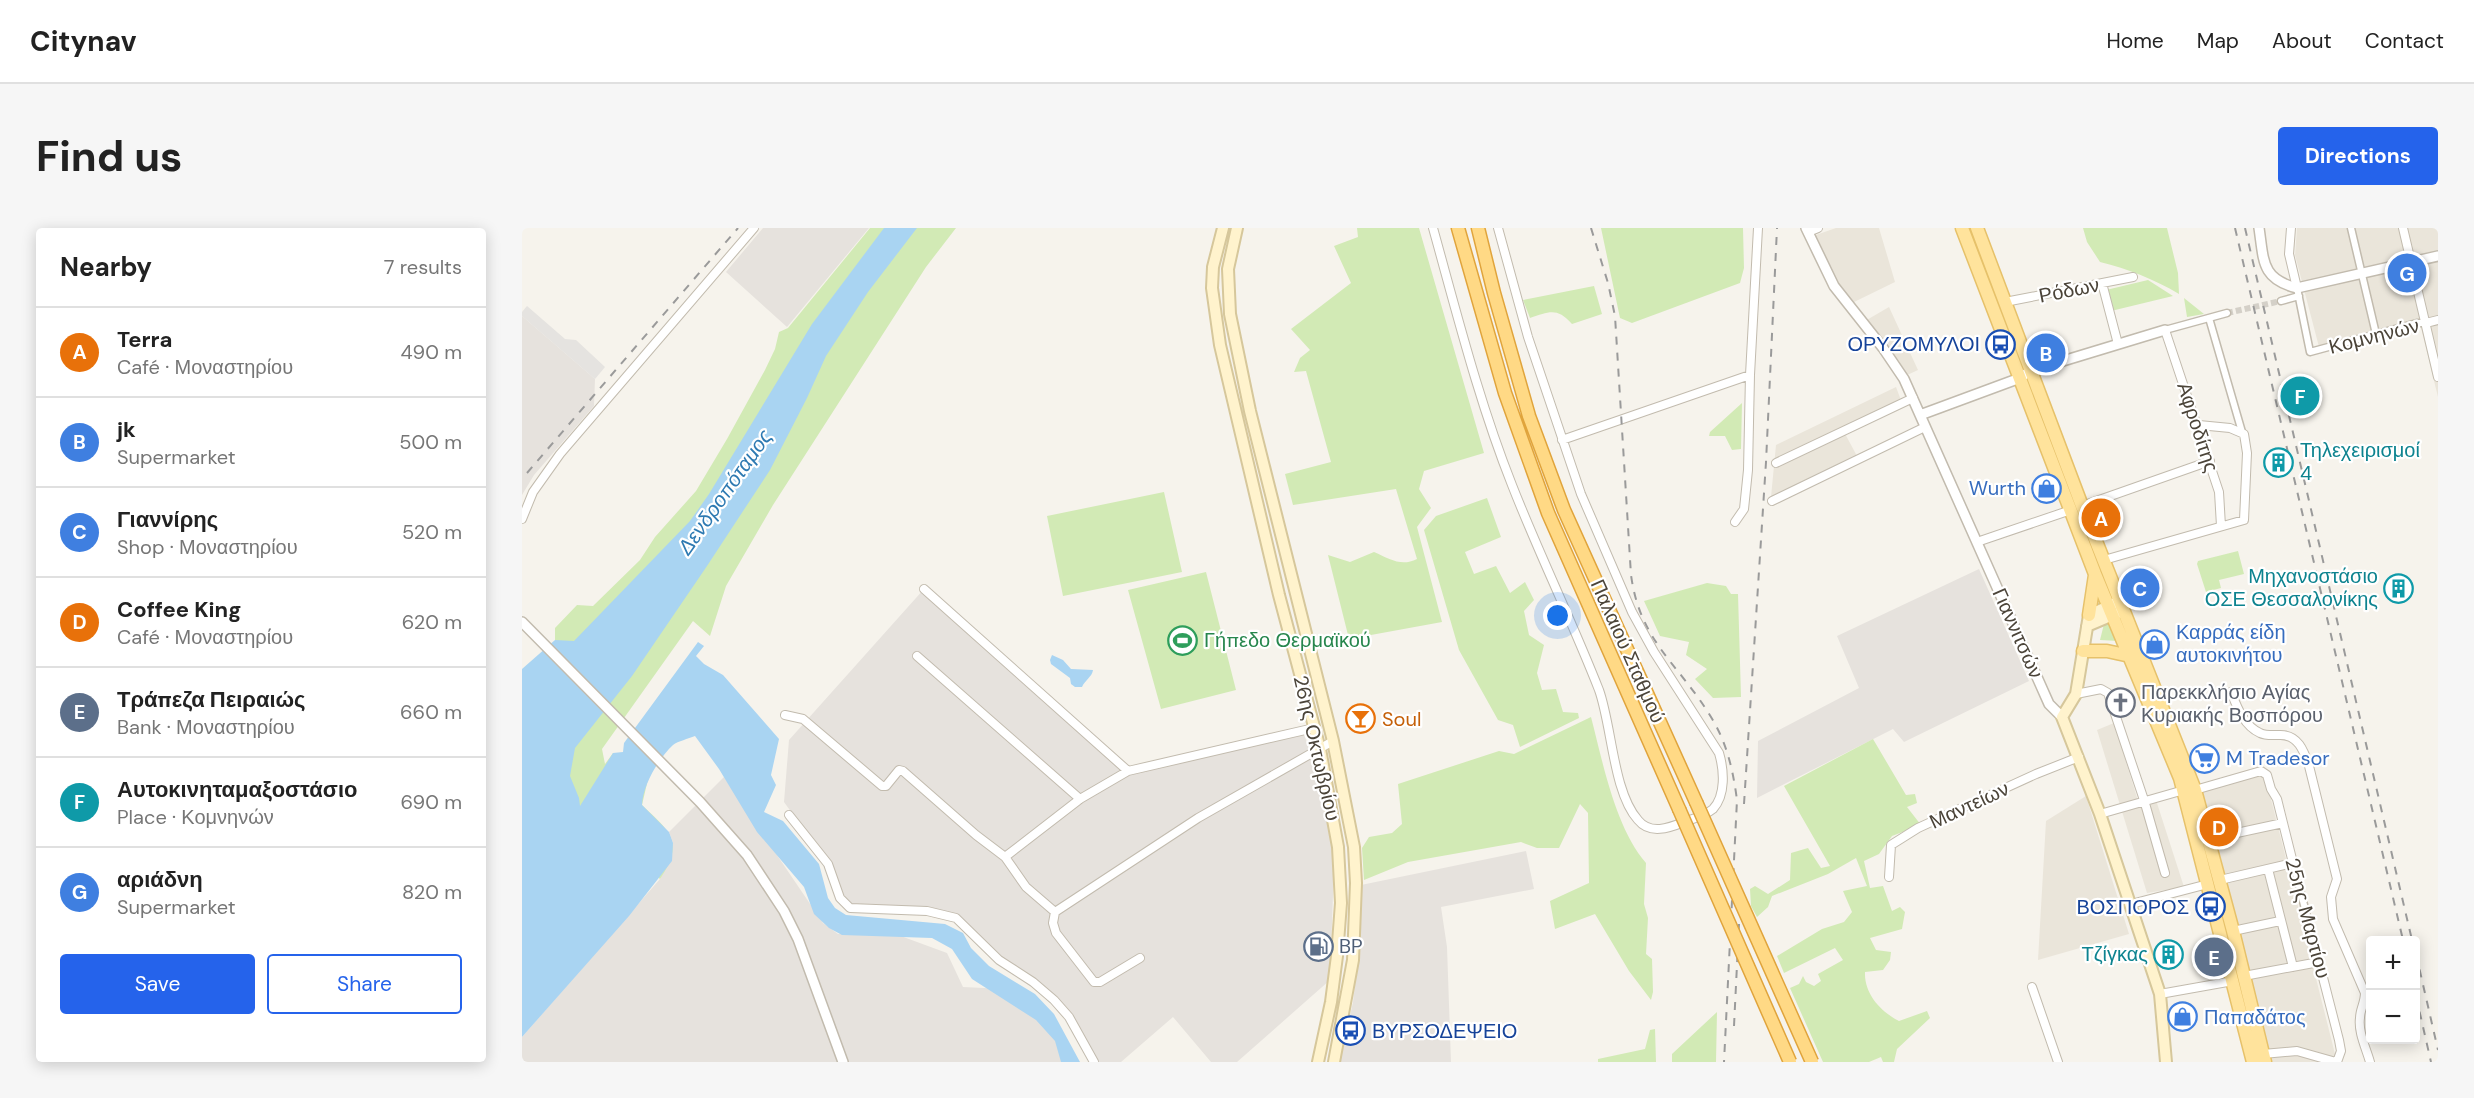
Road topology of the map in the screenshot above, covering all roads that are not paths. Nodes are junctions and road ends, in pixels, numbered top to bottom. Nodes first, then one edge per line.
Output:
1 (754, 228) edge
2 (1223, 228) edge
3 (1237, 228) edge
4 (1433, 228) edge
5 (1458, 228) edge
6 (1479, 228) edge
7 (1498, 228) edge
8 (1758, 228) edge
9 (1818, 228) edge
10 (1962, 228) edge
11 (1977, 228) edge
12 (2259, 228) edge
13 (2291, 228) edge
14 (2351, 228) edge
15 (2403, 228) edge
16 (1807, 230) edge
17 (2438, 256) edge
18 (2411, 262) junction
19 (2362, 274) junction
20 (2133, 278) dead end
21 (2102, 283) junction
22 (2298, 292) junction
23 (2281, 301) tunnel mouth
24 (2005, 302) junction
25 (2227, 313) tunnel mouth
26 (2210, 318) junction
27 (2438, 320) edge
28 (2426, 323) junction
29 (2165, 330) junction
30 (2376, 334) junction
31 (2118, 344) junction
32 (1750, 375) junction
33 (2025, 375) junction
34 (2438, 377) edge
35 (1913, 398) junction
36 (1920, 415) junction
37 (2199, 425) junction
38 (1925, 427) junction
39 (2242, 432) junction
40 (1562, 440) junction
41 (2210, 461) junction
42 (1776, 463) dead end
43 (1772, 501) dead end
44 (2077, 508) junction
45 (522, 519) edge
46 (1735, 522) dead end
47 (2221, 526) junction
48 (1977, 542) junction
49 (2104, 560) junction
50 (2096, 574) junction
51 (924, 589) dead end
52 (2116, 608) junction
53 (522, 613) edge
54 (2088, 621) junction
55 (524, 625) edge
56 (2083, 651) junction
57 (917, 656) dead end
58 (2130, 656) junction
59 (2231, 692) dead end
60 (2076, 694) junction
61 (786, 715) dead end
62 (2062, 717) junction
63 (1314, 728) junction
64 (1333, 741) junction
65 (1320, 749) junction
66 (2079, 757) junction
67 (1128, 771) junction
68 (2189, 790) junction
69 (1080, 799) junction
70 (2144, 800) junction
71 (2100, 814) junction
72 (789, 815) dead end
73 (2283, 823) junction
74 (2209, 839) junction
75 (1005, 857) junction
76 (2293, 863) junction
77 (2268, 869) junction
78 (2165, 873) dead end
79 (1889, 877) dead end
80 (2214, 882) junction
81 (2131, 904) junction
82 (1055, 912) junction
83 (2280, 921) junction
84 (2233, 931) junction
85 (1140, 958) dead end
86 (2319, 962) junction
87 (2293, 967) junction
88 (2239, 979) junction
89 (2032, 987) dead end
90 (2160, 994) junction
91 (2264, 1058) edge
92 (843, 1062) edge
93 (1094, 1062) edge
94 (1318, 1062) edge
95 (1334, 1062) edge
96 (1790, 1062) edge
97 (1812, 1062) edge
98 (2058, 1062) edge
99 (2166, 1062) edge
100 (2253, 1062) edge
101 (2336, 1062) edge
102 (2370, 1062) edge

1 - 45 street
2 - 63 main road, 26ης Οκτωβρίου
3 - 64 main road, 26ης Οκτωβρίου
4 - 40 street
5 - 96 highway, Παλαιού Σταθμού, bridge
6 - 97 highway, Παλαιού Σταθμού, bridge
7 - 40 street
8 - 32 street
9 - 16 street
10 - 33 main road
11 - 24 main road
12 - 22 street
13 - 22 street
14 - 19 street
15 - 18 street
16 - 35 street, Γιαννιτσών
17 - 18 street
18 - 19 street
18 - 28 street
19 - 22 street
19 - 30 street
20 - 21 street, Ρόδων
21 - 24 street, Ρόδων
21 - 31 street
22 - 23 street
22 - 30 street, Κομνηνών
24 - 33 main road
25 - 26 street
26 - 29 street
26 - 39 street
27 - 28 street, Κομνηνών
28 - 30 street, Κομνηνών
28 - 34 street
29 - 31 street
29 - 37 street, Αφροδίτης
31 - 33 street
32 - 40 street
32 - 46 street
33 - 36 street
33 - 44 main road
35 - 36 street, Γιαννιτσών
35 - 42 street
36 - 38 street, Γιαννιτσών
37 - 39 street
37 - 41 street, Αφροδίτης
38 - 43 street
38 - 48 street, Γιαννιτσών
39 - 47 street
41 - 44 street
41 - 47 street, Αφροδίτης
44 - 48 street
44 - 49 main road
44 - 50 main road
47 - 49 street
48 - 62 street, Γιαννιτσών
49 - 52 main road
50 - 52 main road
50 - 54 main road
51 - 67 street
52 - 54 main road
52 - 58 main road
52 - 68 main road
53 - 55 street
54 - 56 main road
55 - 92 street
56 - 58 main road
56 - 60 main road
57 - 69 street
58 - 68 main road
59 - 102 street
60 - 62 main road
60 - 70 street
61 - 75 street
62 - 66 main road, Γιαννιτσών
63 - 65 main road, 26ης Οκτωβρίου
63 - 67 street
64 - 65 street
64 - 95 main road, 26ης Οκτωβρίου
65 - 82 street
65 - 94 main road, 26ης Οκτωβρίου
66 - 71 main road, Γιαννιτσών
66 - 79 street, Μαντείων
67 - 69 street
68 - 70 street
68 - 73 street, 25ης Μαρτίου
68 - 74 main road
68 - 80 main road
69 - 75 street
70 - 71 street
70 - 78 street
71 - 81 main road, Γιαννιτσών
72 - 93 street
73 - 74 street
73 - 76 street, 25ης Μαρτίου
74 - 80 main road
75 - 82 street
76 - 77 street
76 - 86 street, 25ης Μαρτίου
77 - 80 street
77 - 83 street
80 - 81 street
80 - 84 main road
80 - 88 main road
81 - 90 main road, Γιαννιτσών
82 - 85 street
83 - 84 street
83 - 87 street
84 - 88 main road
86 - 87 street
86 - 101 street, 25ης Μαρτίου
87 - 88 street
88 - 90 street
88 - 91 main road
88 - 100 main road
89 - 98 street
90 - 99 main road, Γιαννιτσών
91 - 101 street

